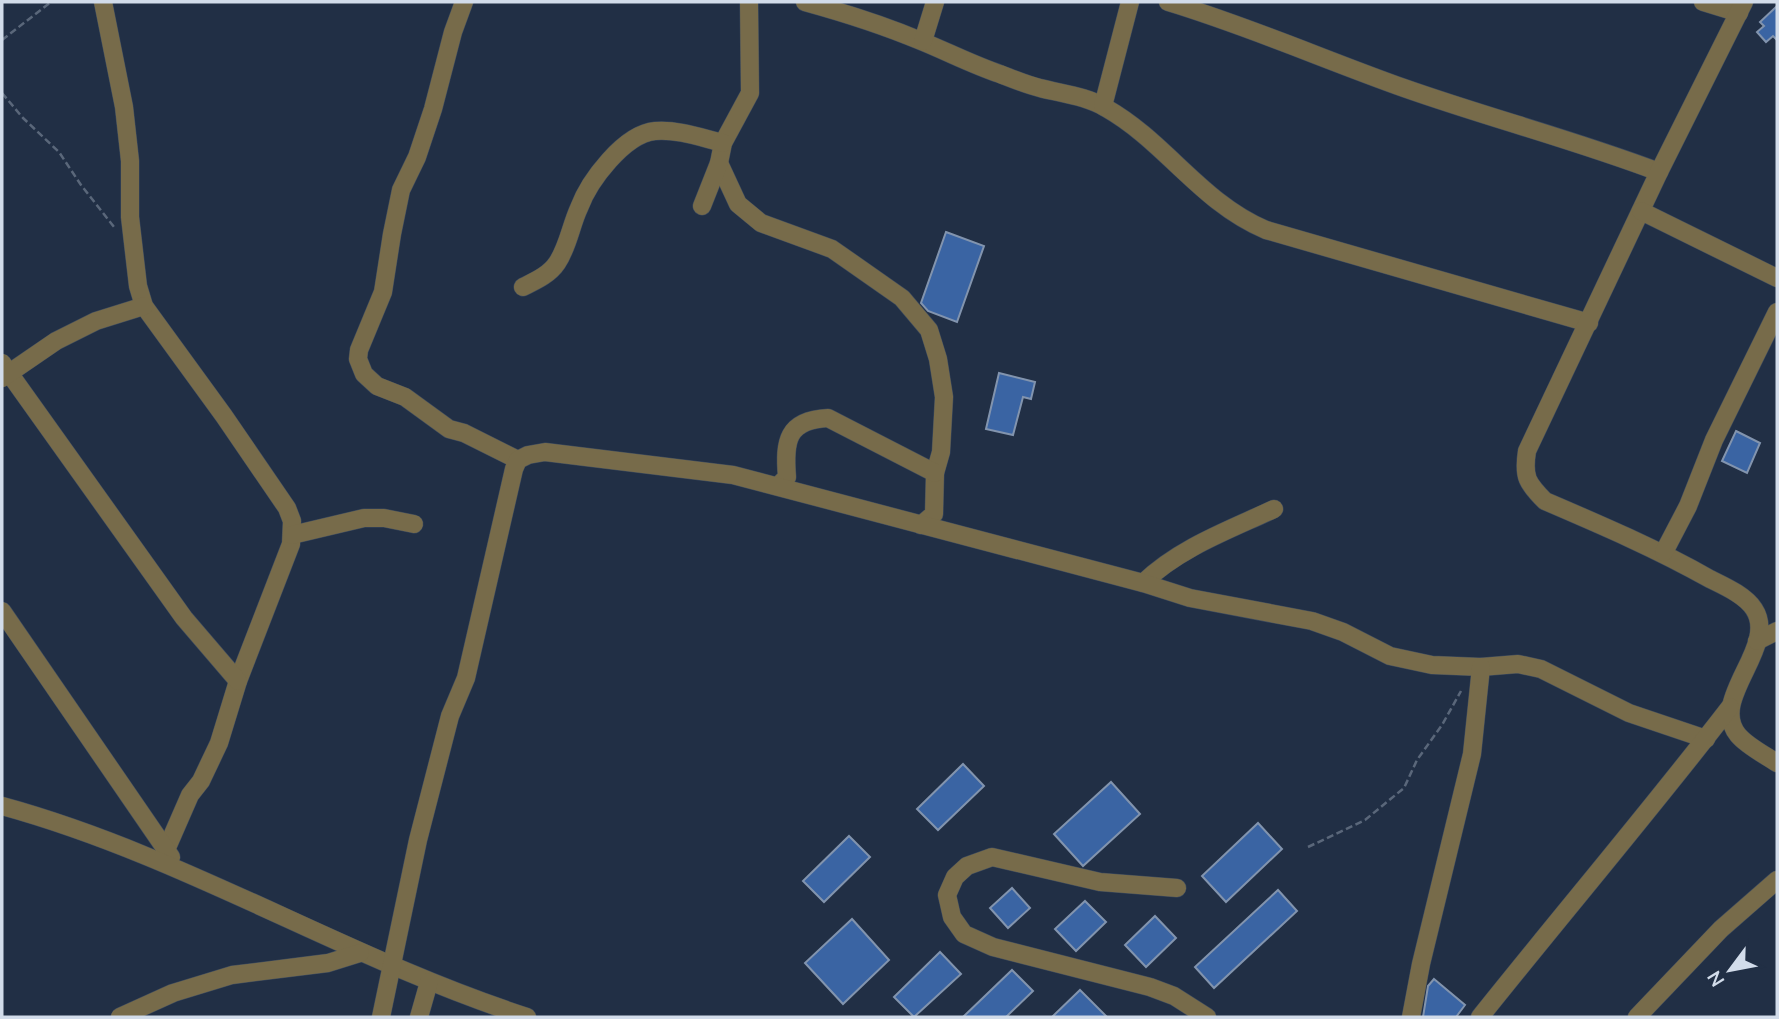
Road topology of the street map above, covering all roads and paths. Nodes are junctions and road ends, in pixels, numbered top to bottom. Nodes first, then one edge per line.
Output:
1 (51, 2) edge
2 (103, 2) edge
3 (464, 2) edge
4 (749, 2) edge
5 (805, 2) edge
6 (935, 2) edge
7 (1130, 2) edge
8 (1168, 2) edge
9 (1703, 2) edge
10 (1742, 8) edge
11 (2, 40) edge
12 (923, 41) junction
13 (2, 93) edge
14 (1103, 106) junction
15 (723, 143) junction
16 (719, 163) junction
17 (1659, 172) junction
18 (702, 206) dead end
19 (1641, 211) junction
20 (114, 228) dead end
21 (1777, 278) edge
22 (523, 287) dead end
23 (144, 306) junction
24 (1777, 312) edge
25 (1589, 323) junction
26 (4, 371) edge
27 (518, 460) junction
28 (935, 473) junction
29 (778, 486) junction
30 (1274, 509) dead end
31 (414, 524) dead end
32 (921, 525) junction
33 (292, 535) junction
34 (1664, 552) junction
35 (1143, 583) junction
36 (2, 611) edge
37 (1777, 631) edge
38 (1757, 642) junction
39 (1472, 667) junction
40 (238, 681) junction
41 (1730, 707) junction
42 (1706, 739) junction
43 (1777, 762) edge
44 (2, 806) edge
45 (1308, 847) dead end
46 (166, 850) junction
47 (179, 869) junction
48 (1777, 880) edge
49 (1177, 888) dead end
50 (360, 953) junction
51 (391, 965) junction
52 (429, 982) junction
53 (120, 1017) edge
54 (380, 1017) edge
55 (419, 1017) edge
56 (527, 1017) edge
57 (1207, 1017) edge
58 (1411, 1017) edge
59 (1480, 1017) edge
60 (1637, 1017) edge

1 - 11 path
2 - 23 street
3 - 27 street
4 - 15 street
5 - 12 street
6 - 12 street
7 - 14 street
8 - 17 street
9 - 10 street
10 - 17 street
12 - 14 street
13 - 20 path
14 - 25 street
15 - 16 street
15 - 22 street
16 - 18 street
16 - 28 street
17 - 19 street
19 - 21 street
19 - 25 street
23 - 26 street
23 - 33 street
24 - 34 street
25 - 34 street
26 - 40 street
27 - 29 street
27 - 51 street
28 - 29 street
28 - 32 street
29 - 32 street
30 - 35 street
31 - 33 street
32 - 35 street
33 - 40 street
34 - 38 street
35 - 39 street
36 - 46 street
37 - 38 street
38 - 41 street
39 - 42 street
39 - 45 path
39 - 58 street
40 - 46 street
41 - 42 street
41 - 43 street
42 - 59 street
44 - 47 street
46 - 47 street
47 - 50 street
48 - 60 street
49 - 57 street
50 - 51 street
50 - 53 street
51 - 52 street
51 - 54 street
52 - 55 street
52 - 56 street

